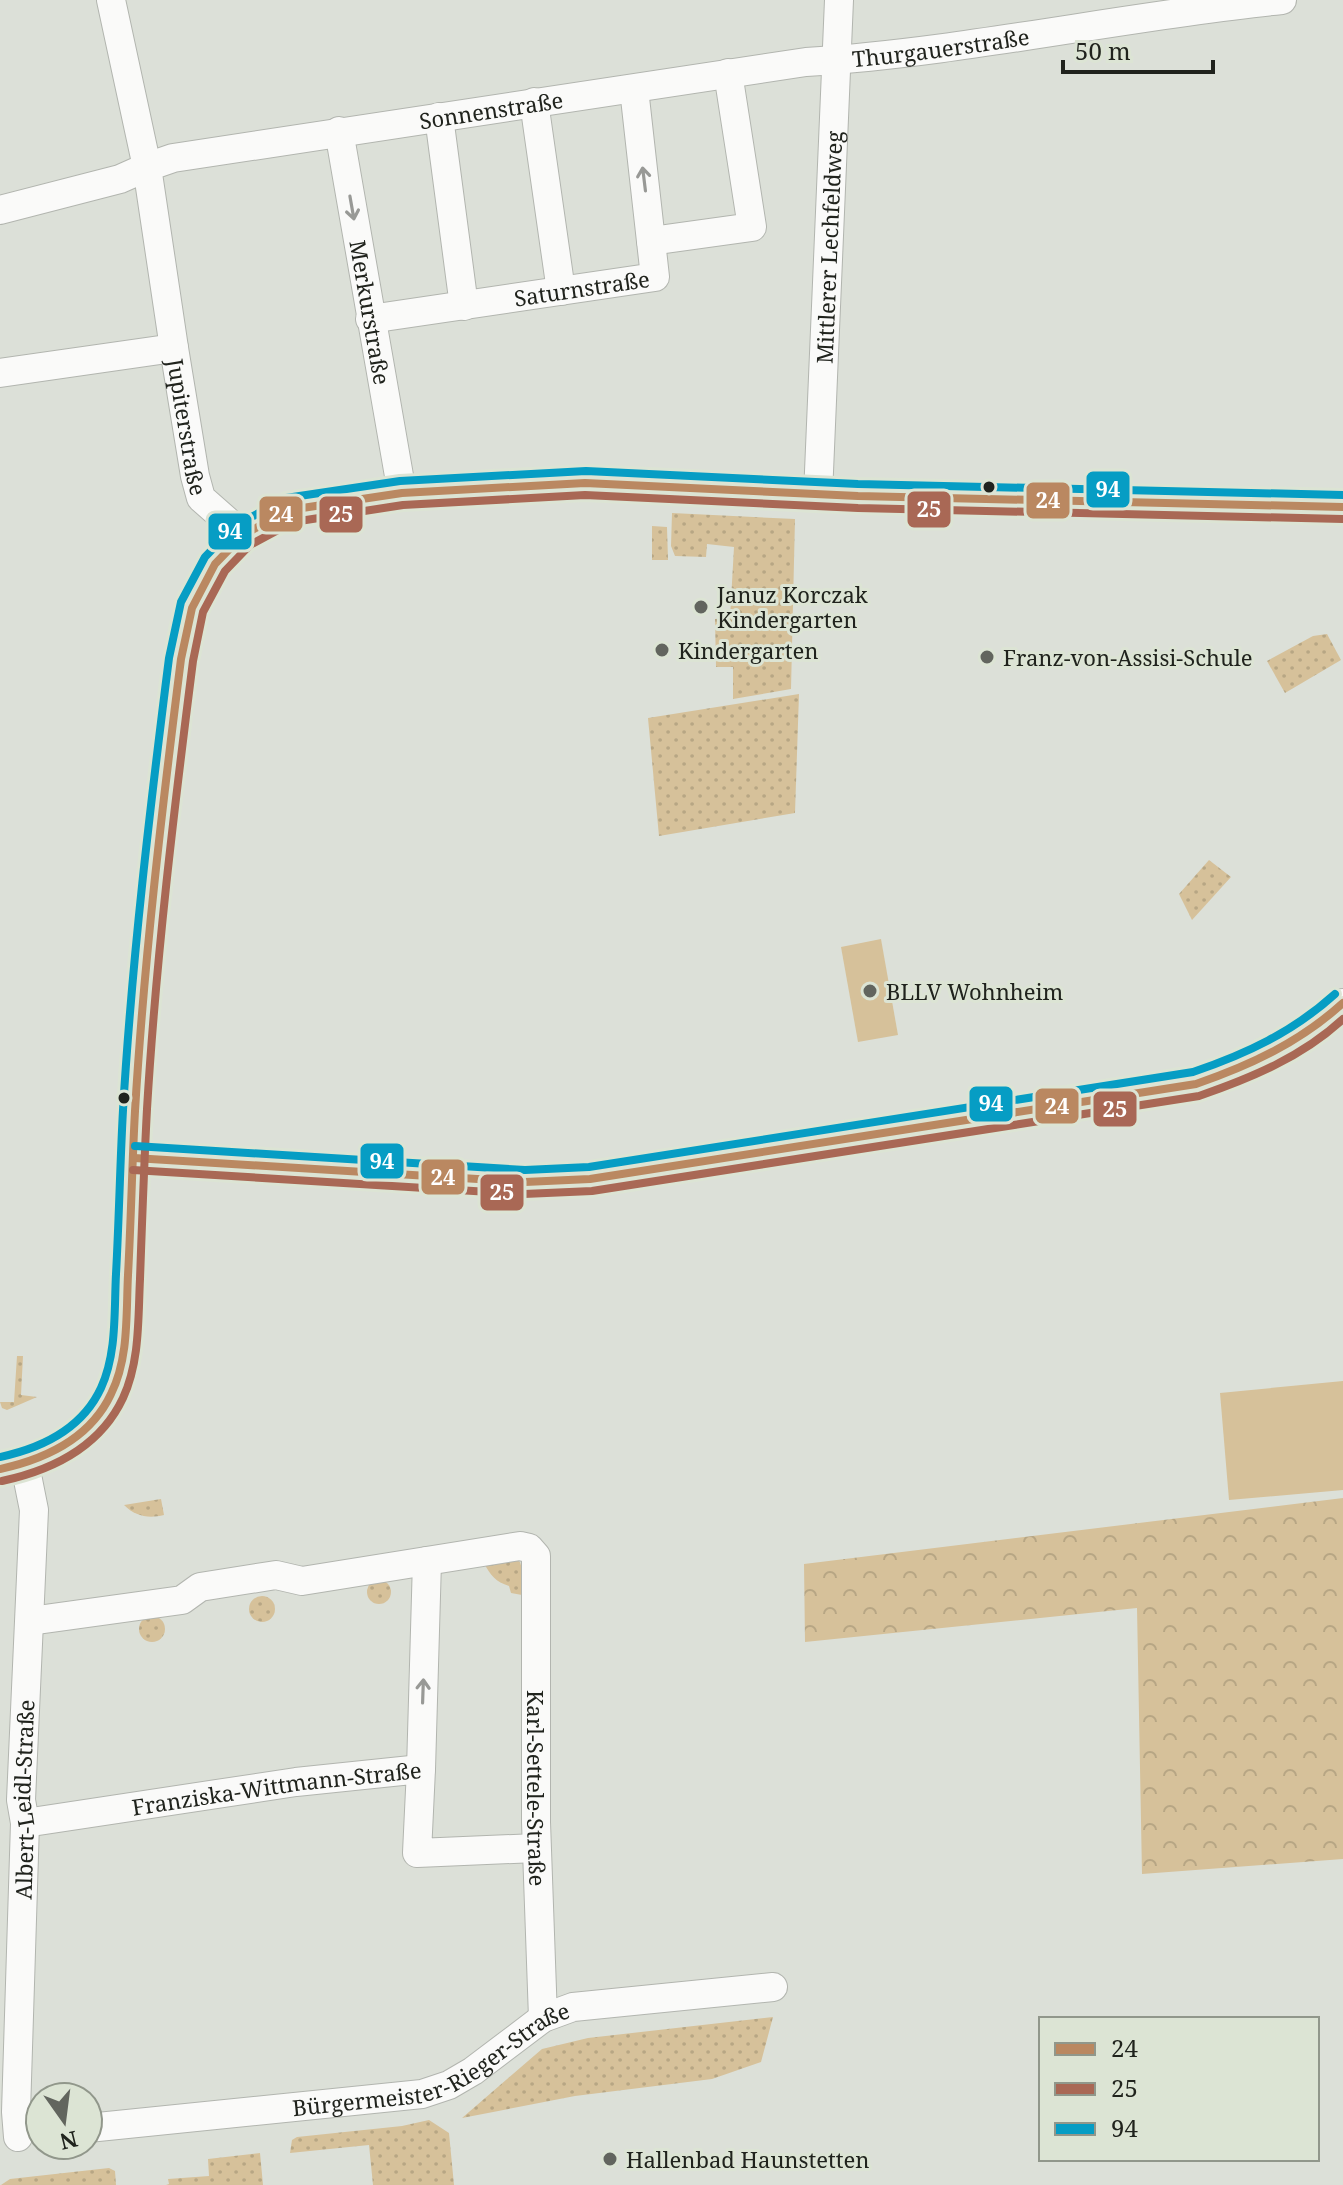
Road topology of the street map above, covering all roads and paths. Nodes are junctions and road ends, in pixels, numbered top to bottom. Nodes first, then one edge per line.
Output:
1 (111, 0) edge
2 (839, 0) edge
3 (1282, 0) edge
4 (837, 60) junction
5 (728, 73) junction
6 (634, 89) junction
7 (534, 102) junction
8 (439, 117) junction
9 (339, 131) junction
10 (147, 167) junction
11 (0, 210) edge
12 (651, 241) junction
13 (561, 291) junction
14 (464, 306) junction
15 (370, 319) junction
16 (174, 348) junction
17 (0, 373) edge
18 (402, 493) junction
19 (818, 495) junction
20 (1343, 507) edge
21 (243, 535) junction
22 (1343, 1003) edge
23 (134, 1158) junction
24 (12, 1467) edge
25 (427, 1561) junction
26 (30, 1621) junction
27 (421, 1769) junction
28 (25, 1823) junction
29 (536, 1848) junction
30 (773, 1987) dead end
31 (543, 2018) junction
32 (104, 2126) edge
33 (19, 2139) edge

1 - 10 street
2 - 4 street, Mittlerer Lechfeldweg
3 - 4 street, Thurgauerstraße
4 - 5 street, Sonnenstraße
4 - 19 street, Mittlerer Lechfeldweg
5 - 6 street, Sonnenstraße
5 - 12 street
6 - 7 street, Sonnenstraße
12 -> 6 street, Saturnstraße
7 - 8 street, Sonnenstraße
7 - 13 street
8 - 9 street, Sonnenstraße
8 - 14 street
9 - 10 street, Sonnenstraße
9 -> 15 street, Merkurstraße
10 - 11 street, Sonnenstraße
10 - 16 street, Jupiterstraße
12 - 13 street, Saturnstraße
13 - 14 street, Saturnstraße
14 - 15 street, Saturnstraße
15 - 18 street, Merkurstraße
16 - 17 street, Jupiterstraße
16 - 21 street, Jupiterstraße
18 - 19 street
18 - 21 street
19 - 20 street
21 - 23 street
22 - 23 street
23 - 24 street
24 - 26 street, Albert-Leidl-Straße
25 - 26 street
27 -> 25 street
25 - 29 street, Karl-Settele-Straße
26 - 28 street, Albert-Leidl-Straße
27 - 28 street, Franziska-Wittmann-Straße
27 - 29 street, Franziska-Wittmann-Straße
28 - 33 street, Albert-Leidl-Straße
29 - 31 street, Karl-Settele-Straße
30 - 31 street, Bürgermeister-Rieger-Straße
31 - 32 street, Bürgermeister-Rieger-Straße

